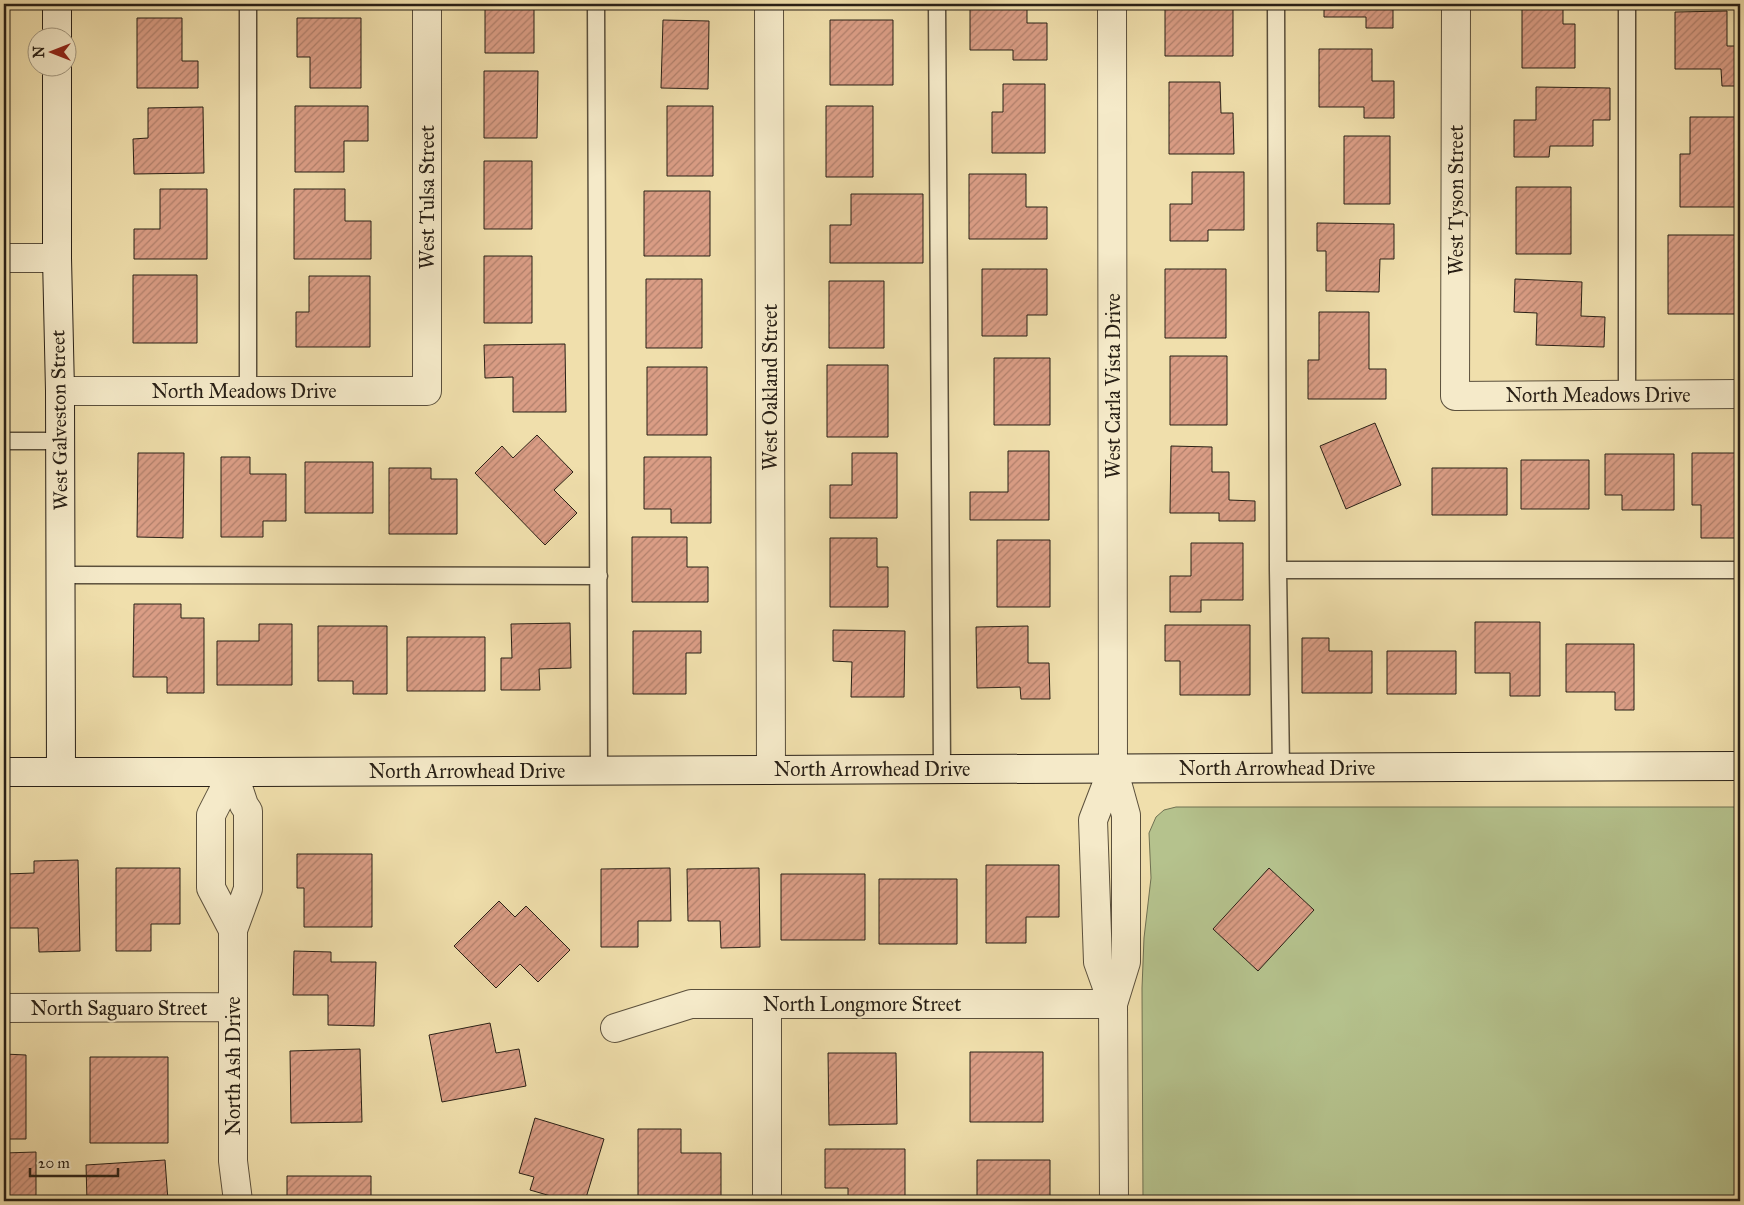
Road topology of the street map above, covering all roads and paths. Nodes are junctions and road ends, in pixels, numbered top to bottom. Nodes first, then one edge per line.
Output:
1 (56, 4) edge
2 (248, 4) edge
3 (427, 4) edge
4 (596, 4) edge
5 (769, 4) edge
6 (938, 4) edge
7 (1112, 4) edge
8 (1276, 4) edge
9 (1456, 4) edge
10 (1627, 4) edge
11 (56, 28) edge
12 (56, 78) edge
13 (4, 258) edge
14 (56, 258) junction
15 (60, 391) junction
16 (248, 391) junction
17 (427, 391) joint
18 (1627, 394) junction
19 (1740, 394) edge
20 (1455, 396) joint
21 (4, 441) edge
22 (60, 441) junction
23 (1278, 570) junction
24 (1740, 570) edge
25 (60, 575) junction
26 (598, 576) junction
27 (1740, 766) edge
28 (1113, 768) junction
29 (1281, 768) junction
30 (942, 769) junction
31 (771, 770) junction
32 (598, 771) junction
33 (4, 772) edge
34 (61, 772) junction
35 (233, 772) junction
36 (234, 930) junction
37 (767, 1004) junction
38 (1113, 1004) junction
39 (4, 1008) edge
40 (234, 1008) junction
41 (615, 1028) dead end
42 (238, 1201) edge
43 (767, 1201) edge
44 (1114, 1201) edge

1 - 11 street
2 - 16 lane
3 - 17 street, West Tulsa Street
4 - 26 lane
5 - 31 street, West Oakland Street
6 - 30 lane
7 - 28 street, West Carla Vista Drive
8 - 23 lane
9 - 20 street, West Tyson Street
10 - 18 lane
12 - 14 street, West Galveston Street
13 - 14 street
14 - 15 street, West Galveston Street
15 - 16 street, North Meadows Drive
15 - 22 street, West Galveston Street
16 - 17 street, North Meadows Drive
18 - 19 street, North Meadows Drive
18 - 20 street, North Meadows Drive
21 - 22 lane
22 - 25 street, West Galveston Street
23 - 24 lane
23 - 29 lane
25 - 26 lane
25 - 34 street, West Galveston Street
26 - 32 lane
27 - 29 street, North Arrowhead Drive
28 - 29 street, North Arrowhead Drive
28 - 30 street, North Arrowhead Drive
28 - 38 street, West Carla Vista Drive
30 - 31 street, North Arrowhead Drive
31 - 32 street, North Arrowhead Drive
32 - 35 street, North Arrowhead Drive
33 - 34 street, North Arrowhead Drive
34 - 35 street, North Arrowhead Drive
35 - 36 street, North Ash Drive
35 - 36 street, North Ash Drive
36 - 40 street, North Ash Drive
37 - 38 street, North Longmore Street
37 - 41 street, North Longmore Street
37 - 43 street
38 - 44 street, West Carla Vista Drive
39 - 40 street, North Saguaro Street
40 - 42 street, North Ash Drive

